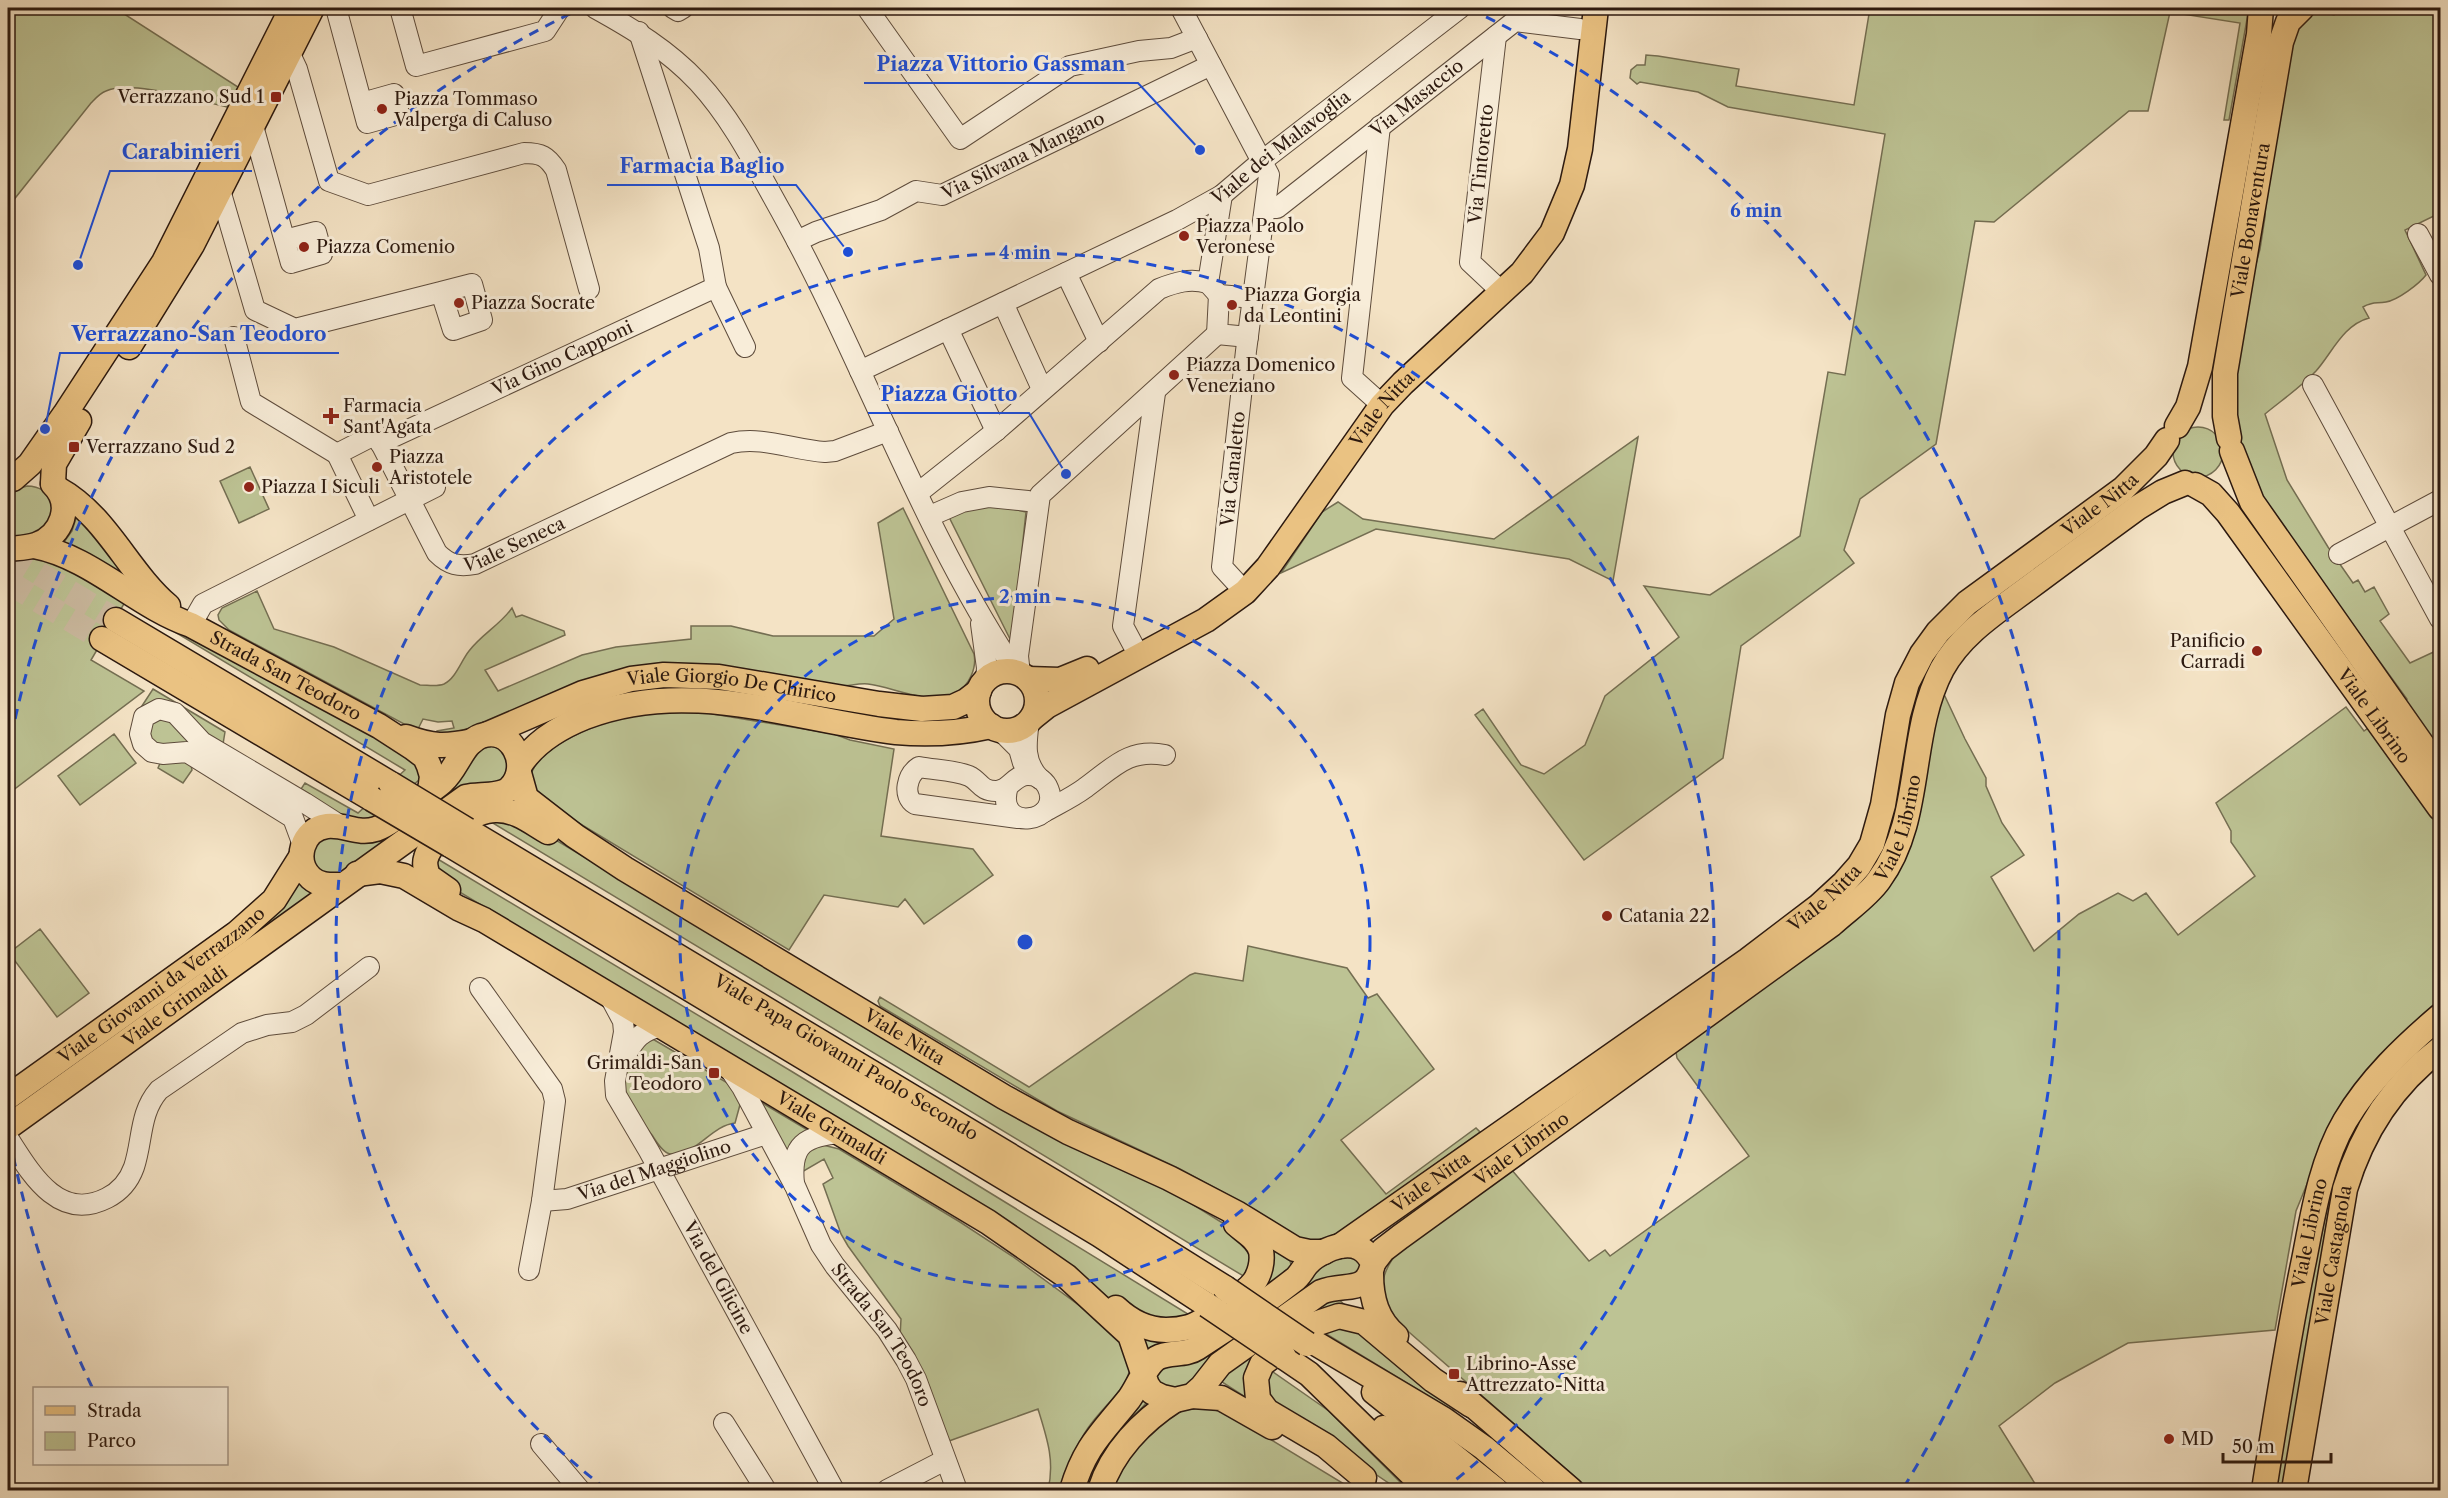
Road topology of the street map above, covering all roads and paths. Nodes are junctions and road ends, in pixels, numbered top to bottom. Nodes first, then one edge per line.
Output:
1 (292, 8) edge
2 (312, 8) edge
3 (336, 8) edge
4 (400, 8) edge
5 (560, 8) edge
6 (595, 8) edge
7 (673, 8) edge
8 (683, 8) edge
9 (867, 8) edge
10 (1181, 8) edge
11 (1460, 8) edge
12 (1596, 8) edge
13 (2261, 8) edge
14 (2302, 8) edge
15 (1581, 18) edge
16 (639, 32) junction
17 (1496, 36) junction
18 (1197, 38) junction
19 (289, 52) junction
20 (1211, 65) junction
21 (360, 98) dead end
22 (253, 126) junction
23 (1380, 126) junction
24 (1262, 161) junction
25 (220, 190) junction
26 (1222, 195) junction
27 (1265, 208) junction
28 (2418, 234) dead end
29 (283, 236) dead end
30 (797, 241) junction
31 (1066, 273) junction
32 (2440, 275) edge
33 (716, 287) junction
34 (1497, 287) junction
35 (589, 289) dead end
36 (1213, 289) junction
37 (1255, 290) junction
38 (433, 294) dead end
39 (1003, 303) junction
40 (948, 329) junction
41 (1217, 334) junction
42 (234, 337) dead end
43 (1099, 342) junction
44 (1247, 344) junction
45 (745, 347) dead end
46 (860, 371) junction
47 (2313, 385) dead end
48 (1042, 389) junction
49 (1155, 393) junction
50 (1377, 401) junction
51 (888, 431) junction
52 (996, 431) junction
53 (1112, 431) junction
54 (2172, 433) junction
55 (1148, 440) junction
56 (380, 443) junction
57 (2230, 445) junction
58 (337, 454) junction
59 (10, 480) edge
60 (2190, 484) junction
61 (56, 486) junction
62 (435, 487) dead end
63 (918, 493) junction
64 (1034, 498) junction
65 (410, 499) junction
66 (2440, 500) edge
67 (930, 516) junction
68 (369, 520) junction
69 (2391, 526) junction
70 (16, 549) edge
71 (2339, 554) dead end
72 (1240, 586) junction
73 (979, 612) junction
74 (2440, 620) edge
75 (191, 625) junction
76 (109, 630) tunnel mouth
77 (1136, 650) junction
78 (1021, 675) junction
79 (983, 685) junction
80 (2387, 714) junction
81 (1030, 719) junction
82 (379, 726) junction
83 (995, 728) junction
84 (481, 738) junction
85 (1165, 755) dead end
86 (520, 769) junction
87 (2440, 770) edge
88 (1013, 781) junction
89 (1043, 782) junction
90 (1083, 789) junction
91 (430, 791) junction
92 (2440, 808) edge
93 (1044, 812) junction
94 (1018, 818) junction
95 (341, 826) junction
96 (459, 837) junction
97 (302, 851) junction
98 (626, 869) junction
99 (349, 880) junction
100 (484, 920) junction
101 (369, 967) dead end
102 (480, 988) dead end
103 (608, 993) junction
104 (2440, 1016) edge
105 (661, 1026) junction
106 (2440, 1050) edge
107 (620, 1064) junction
108 (726, 1064) junction
109 (8, 1097) edge
110 (8, 1127) edge
111 (841, 1133) junction
112 (766, 1134) junction
113 (8, 1138) edge
114 (659, 1169) junction
115 (795, 1186) junction
116 (1207, 1199) junction
117 (542, 1201) junction
118 (1332, 1249) junction
119 (1372, 1268) junction
120 (529, 1270) dead end
121 (1066, 1276) junction
122 (1308, 1342) junction
123 (1310, 1374) junction
124 (1145, 1375) junction
125 (1183, 1398) junction
126 (1471, 1405) junction
127 (724, 1423) dead end
128 (541, 1444) dead end
129 (945, 1460) junction
130 (1372, 1484) edge
131 (580, 1491) edge
132 (766, 1491) edge
133 (834, 1491) edge
134 (886, 1491) edge
135 (957, 1491) edge
136 (1072, 1491) edge
137 (1100, 1491) edge
138 (1428, 1491) edge
139 (1461, 1491) edge
140 (1496, 1491) edge
141 (1534, 1491) edge
142 (1571, 1491) edge
143 (2264, 1491) edge
144 (2294, 1491) edge

1 - 59 main road
2 - 19 main road
3 - 21 street
4 - 5 street
6 - 16 street
7 - 8 street
9 - 18 street
10 - 18 street
11 - 24 street, Viale dei Malavoglia
12 - 34 main road, Viale Nitta
13 - 54 main road, Viale Nitta
14 - 57 main road, Viale Bonaventura
15 - 17 street, Via Masaccio
15 - 34 main road
16 - 30 street
16 - 33 street
17 - 23 street, Via Masaccio
17 - 34 street, Via Tintoretto
18 - 20 street
19 - 22 main road
19 - 35 street
20 - 24 street
20 - 30 street, Via Silvana Mangano
22 - 25 main road
22 - 29 street
23 - 27 street, Via Masaccio
23 - 50 street
24 - 26 street, Viale dei Malavoglia
24 - 27 street
25 - 38 street
25 - 61 main road
26 - 31 street, Viale dei Malavoglia
26 - 36 street
27 - 37 street
28 - 32 street
30 - 46 street
31 - 39 street, Viale dei Malavoglia
31 - 43 street
33 - 45 street
33 - 56 street, Via Gino Capponi
34 - 50 main road, Viale Nitta
36 - 37 street
36 - 41 street
36 - 43 street
37 - 44 street, Via Canaletto
39 - 40 street, Viale dei Malavoglia
39 - 48 street
40 - 46 street, Viale dei Malavoglia
40 - 52 street
41 - 44 street
41 - 49 street
42 - 58 street
43 - 48 street
44 - 72 street, Via Canaletto
46 - 51 street
47 - 69 street
48 - 52 street
49 - 53 street
49 - 55 street
50 - 72 main road, Viale Nitta
51 - 63 street
51 - 65 street, Viale Seneca
52 - 63 street
53 - 55 street
53 - 64 street
54 - 57 main road
54 - 60 main road
54 - 118 main road, Viale Nitta
55 - 77 street
56 - 58 street
56 - 65 street, Viale Seneca
57 - 60 main road
57 - 80 main road, Viale Bonaventura
58 - 68 street
59 - 61 main road
60 - 80 main road, Viale Librino
60 - 119 main road, Viale Librino
61 - 70 main road
61 - 75 main road, Strada San Teodoro
62 - 65 street
63 - 67 street
64 - 67 street
64 - 78 street
65 - 68 street
66 - 69 street
67 - 73 street
68 - 75 street
69 - 71 street
69 - 74 street
70 - 75 main road, Strada San Teodoro
72 - 77 main road, Viale Nitta
73 - 78 street
73 - 79 street
75 - 82 main road, Strada San Teodoro
76 - 96 main road, bridge
77 - 78 main road
77 - 81 main road, Viale Nitta
78 - 79 main road
78 - 81 main road
79 - 83 main road
79 - 84 main road, Viale Giorgio De Chirico
80 - 87 main road, Viale Bonaventura
80 - 92 main road, Viale Librino
81 - 83 main road
81 - 89 street
82 - 84 main road, Viale Giorgio De Chirico
82 - 91 main road
83 - 86 main road
83 - 88 street
84 - 86 main road, Viale Nitta
84 - 91 main road
85 - 90 street
86 - 98 main road, Viale Nitta
86 - 99 main road
88 - 89 street
88 - 94 street
88 - 94 street
89 - 90 street
89 - 93 street
90 - 93 street
91 - 95 main road
93 - 94 street
95 - 97 main road
95 - 97 street
96 - 122 main road, Viale Papa Giovanni Paolo Secondo, bridge
96 - 123 main road, Viale Papa Giovanni Paolo Secondo, bridge
97 - 99 main road
97 - 109 main road, Viale Giovanni da Verrazzano
98 - 100 main road
98 - 116 main road, Viale Nitta
99 - 100 main road, Viale Grimaldi
99 - 110 main road, Viale Grimaldi
100 - 103 main road, Viale Grimaldi
101 - 113 street
102 - 117 street
103 - 105 main road, Viale Grimaldi
103 - 107 street, Via del Glicine
104 - 143 main road, Viale Librino
105 - 107 street, Via del Glicine
105 - 108 main road, Viale Grimaldi
106 - 144 main road, Viale Castagnola
107 - 114 street, Via del Glicine
108 - 111 main road, Viale Grimaldi
108 - 112 street, Strada San Teodoro
111 - 115 street
111 - 121 main road, Viale Grimaldi
112 - 114 street, Via del Maggiolino
112 - 115 street, Strada San Teodoro
114 - 117 street, Via del Maggiolino
114 - 133 street, Via del Glicine
115 - 129 street, Strada San Teodoro
116 - 118 main road, Viale Nitta
116 - 121 main road
117 - 120 street
118 - 119 main road
118 - 124 main road
119 - 125 main road, Viale Librino
119 - 126 main road
121 - 124 main road, Viale Grimaldi
122 - 140 main road
122 - 141 main road
123 - 138 main road
123 - 139 main road
124 - 125 main road, Viale Grimaldi
124 - 136 main road
125 - 130 main road
125 - 137 main road, Viale Librino
126 - 130 main road
126 - 142 main road
127 - 132 street
128 - 131 street
129 - 134 street
129 - 135 street, Strada San Teodoro

